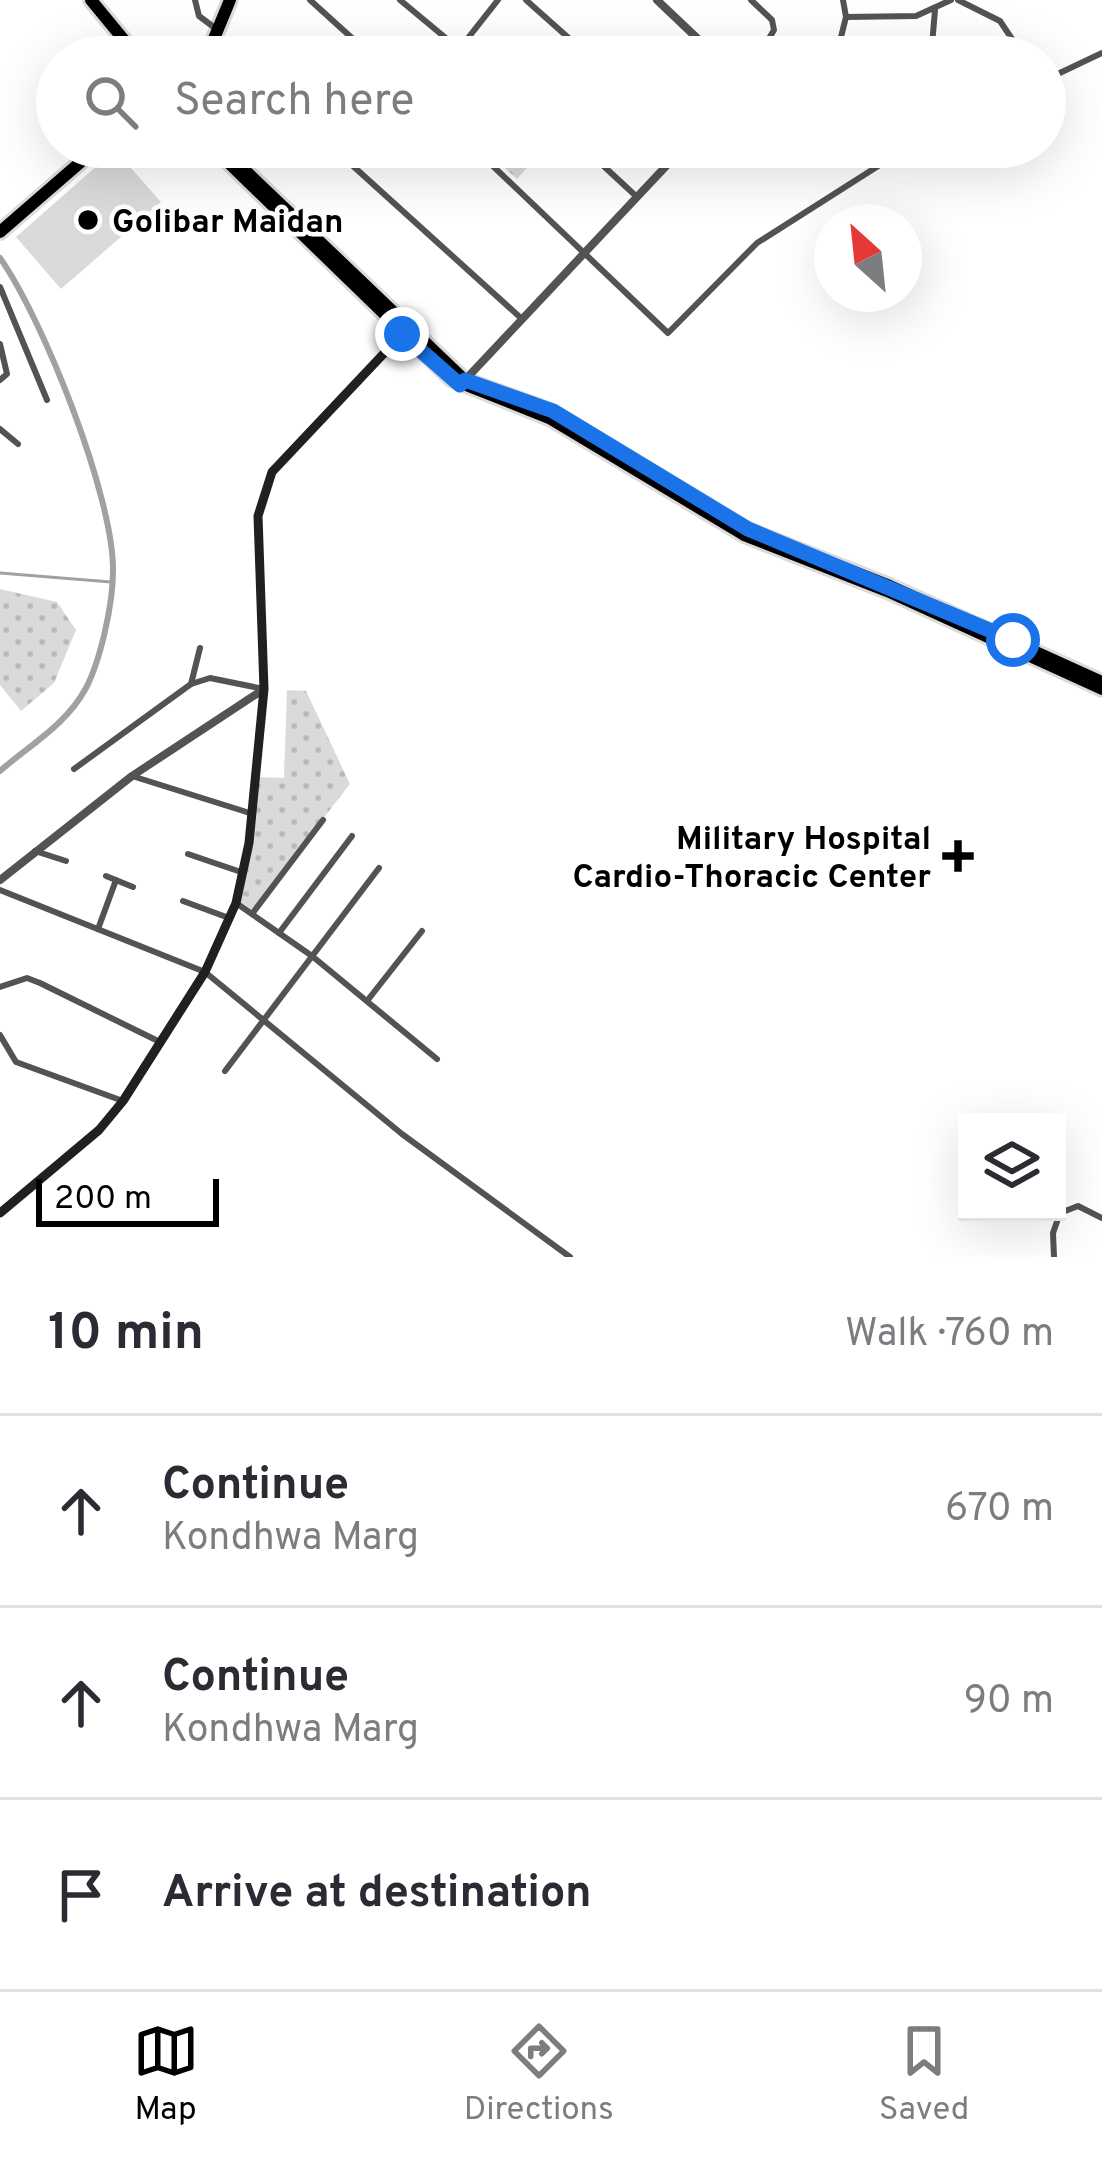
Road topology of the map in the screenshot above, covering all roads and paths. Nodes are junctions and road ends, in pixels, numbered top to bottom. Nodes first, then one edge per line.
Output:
1 (92, 0) edge
2 (195, 0) edge
3 (230, 0) edge
4 (310, 0) edge
5 (400, 0) edge
6 (498, 0) edge
7 (526, 0) edge
8 (657, 0) edge
9 (751, 0) edge
10 (843, 0) edge
11 (955, 0) edge
12 (935, 10) junction
13 (845, 17) junction
14 (215, 35) joint
15 (121, 36) edge
16 (350, 36) edge
17 (443, 36) edge
18 (469, 36) edge
19 (566, 36) edge
20 (695, 36) edge
21 (770, 36) edge
22 (841, 36) edge
23 (933, 36) edge
24 (1010, 36) edge
25 (1102, 53) edge
26 (1066, 70) edge
27 (74, 168) edge
28 (237, 168) edge
29 (358, 168) edge
30 (496, 168) edge
31 (606, 168) edge
32 (664, 168) edge
33 (869, 168) edge
34 (637, 197) junction
35 (0, 232) edge
36 (587, 250) junction
37 (0, 287) edge
38 (522, 319) junction
39 (405, 331) junction
40 (0, 344) edge
41 (0, 380) edge
42 (463, 382) junction
43 (47, 400) dead end
44 (0, 429) edge
45 (17, 444) dead end
46 (200, 648) dead end
47 (191, 684) junction
48 (1102, 686) edge
49 (264, 689) junction
50 (74, 769) dead end
51 (132, 776) junction
52 (253, 814) junction
53 (323, 820) dead end
54 (352, 836) dead end
55 (35, 850) junction
56 (188, 854) dead end
57 (66, 861) dead end
58 (379, 868) dead end
59 (243, 873) junction
60 (106, 877) dead end
61 (0, 880) edge
62 (116, 880) junction
63 (133, 887) dead end
64 (0, 890) edge
65 (182, 901) dead end
66 (236, 903) junction
67 (252, 914) junction
68 (229, 918) junction
69 (98, 929) junction
70 (422, 932) dead end
71 (279, 933) junction
72 (312, 956) junction
73 (205, 972) junction
74 (0, 987) edge
75 (367, 1001) junction
76 (266, 1017) junction
77 (0, 1035) edge
78 (158, 1041) junction
79 (9, 1057) junction
80 (437, 1059) dead end
81 (0, 1062) edge
82 (225, 1071) dead end
83 (123, 1101) junction
84 (0, 1213) edge
85 (1102, 1218) edge
86 (570, 1257) edge
87 (1054, 1257) edge

1 - 15 highway
2 - 14 street
3 - 14 highway
4 - 16 street
5 - 17 street
6 - 18 street
7 - 19 street
8 - 20 street
9 - 21 street
10 - 13 street
11 - 12 street
11 - 24 street
12 - 13 street
12 - 23 street
13 - 22 street
25 - 26 street
27 - 35 highway
28 - 39 main road
29 - 38 street
30 - 36 street
31 - 34 street
32 - 34 street
33 - 36 street
34 - 36 street
36 - 38 street
37 - 43 street
38 - 42 street
39 - 42 main road
39 - 49 main road
40 - 41 street
42 - 48 main road
44 - 45 street
46 - 47 street
47 - 49 street
47 - 50 street
49 - 51 street
49 - 52 main road
51 - 52 street
51 - 55 street
52 - 59 main road
53 - 67 street
54 - 71 street
55 - 57 street
55 - 61 street
56 - 59 street
58 - 72 street
59 - 66 main road
60 - 62 street
62 - 63 street
62 - 69 street
64 - 69 street
65 - 68 street
66 - 67 street
66 - 68 main road
67 - 71 street
68 - 73 main road
69 - 73 street
70 - 75 street
71 - 72 street
72 - 75 street
72 - 76 street
73 - 76 street
73 - 78 main road
74 - 78 street
75 - 80 street
76 - 82 street
76 - 86 street
77 - 79 street
78 - 83 main road
79 - 81 street
79 - 83 street
83 - 84 main road
85 - 87 street

